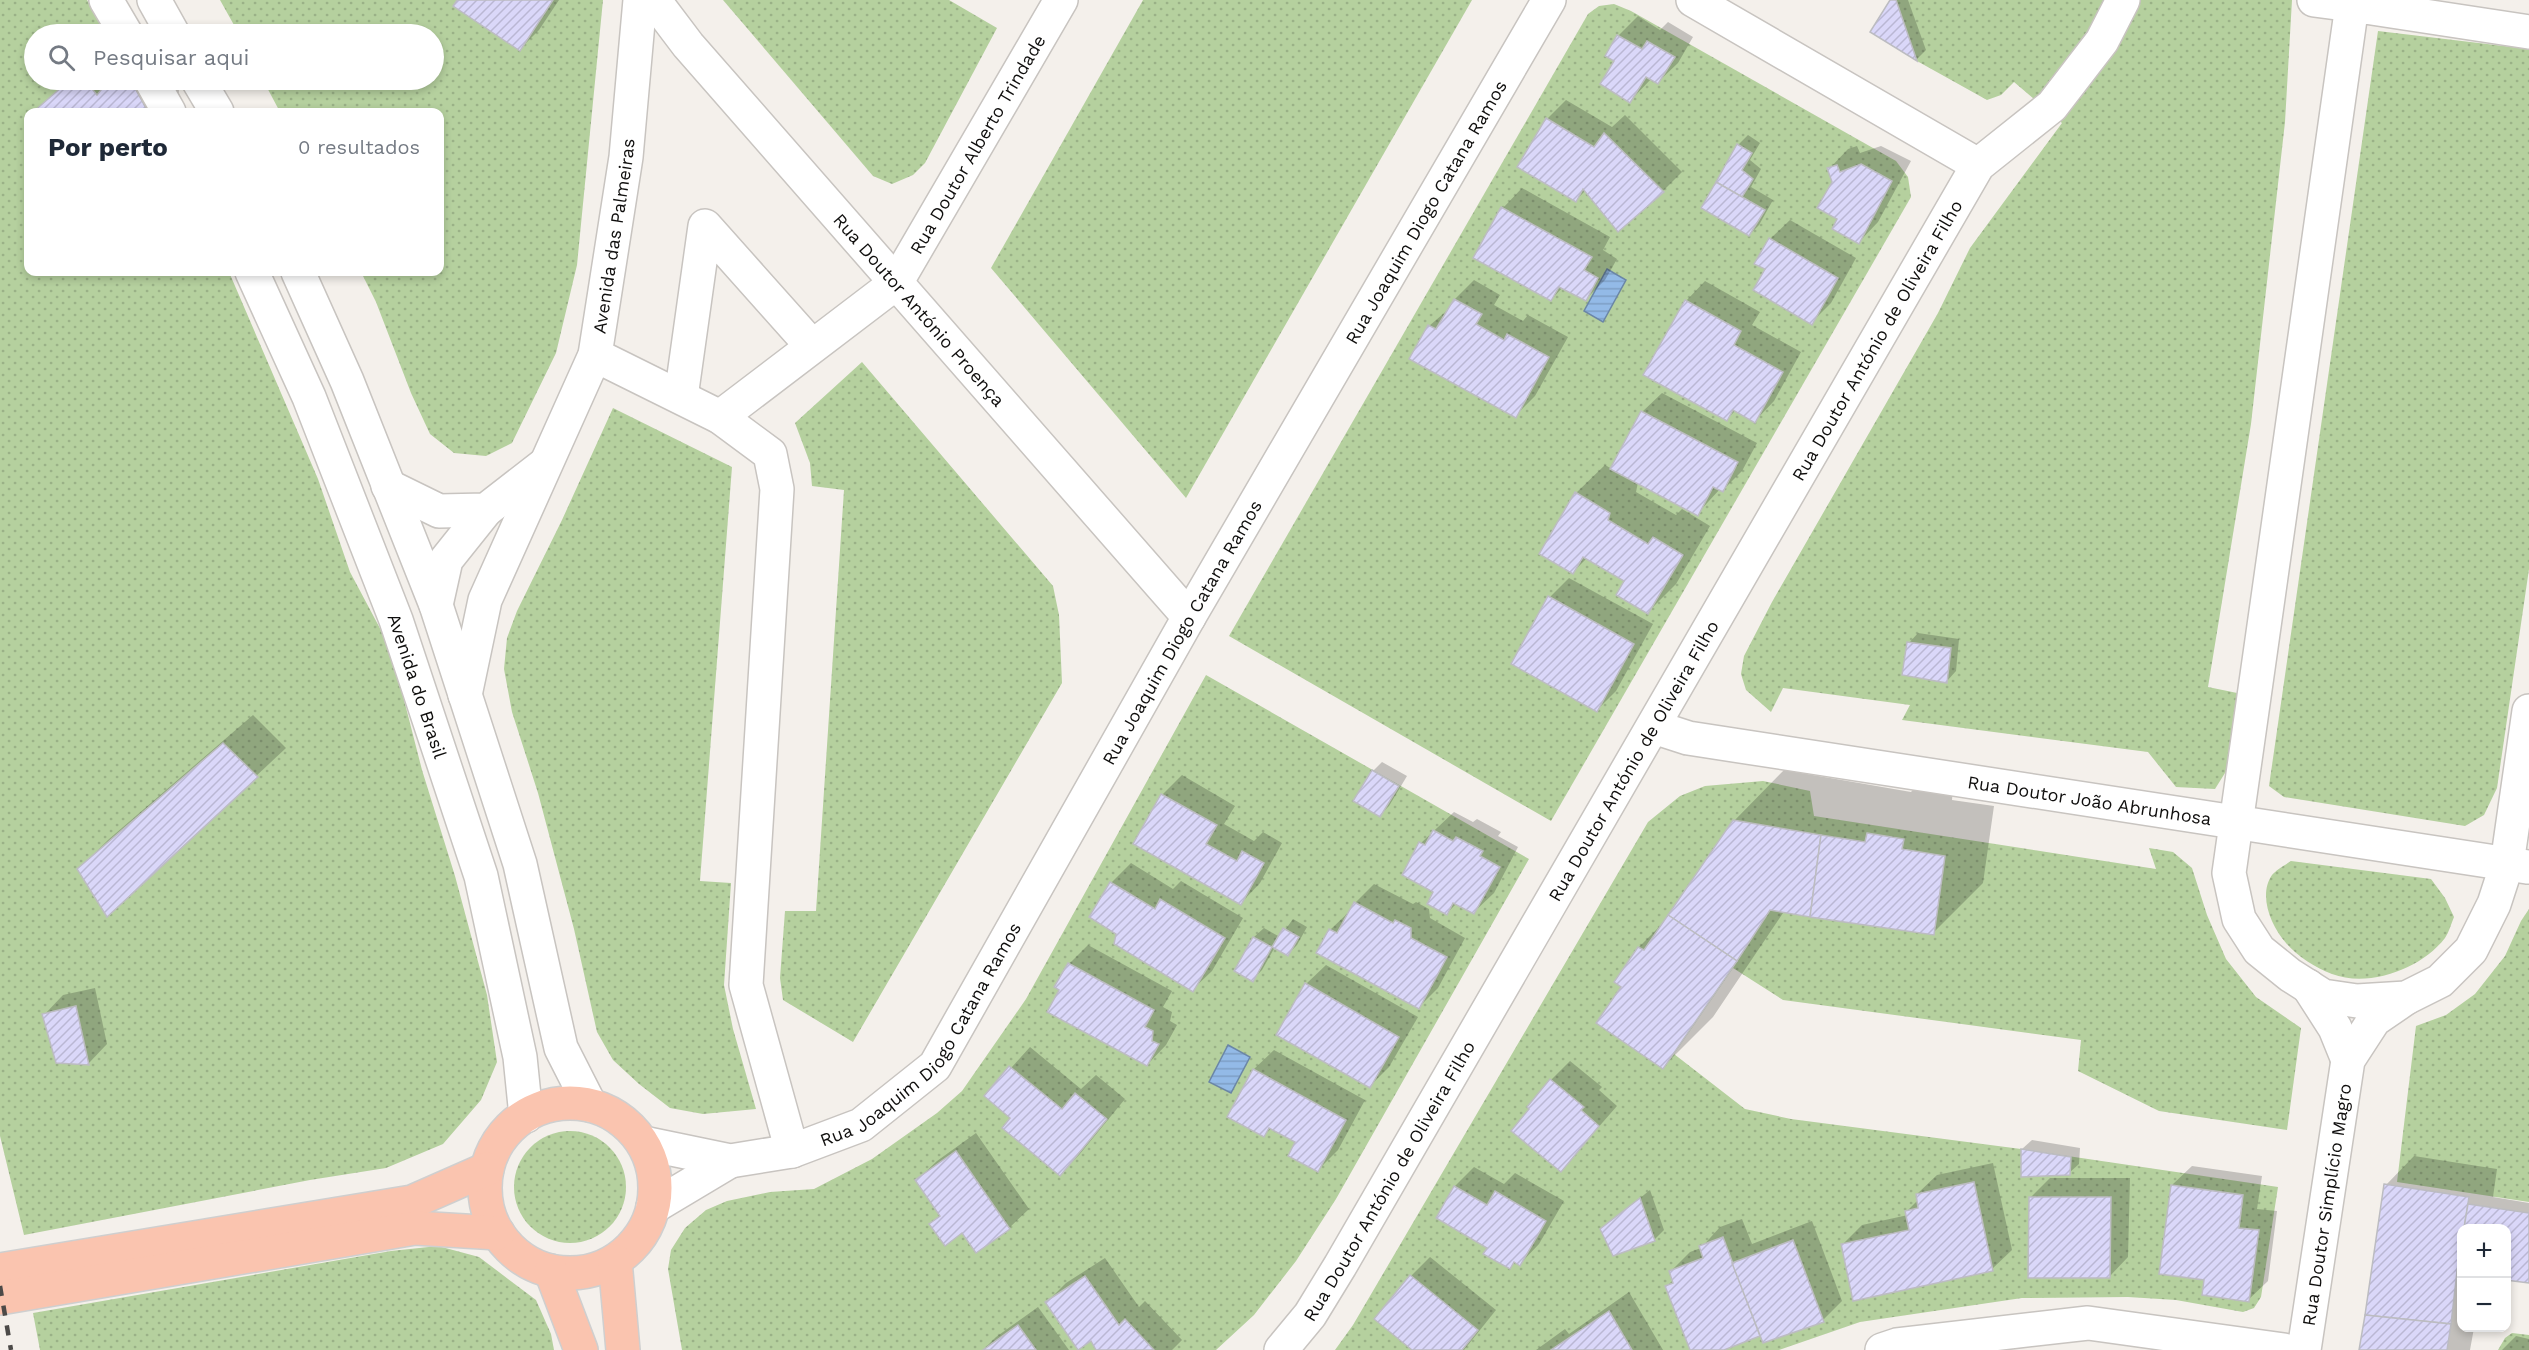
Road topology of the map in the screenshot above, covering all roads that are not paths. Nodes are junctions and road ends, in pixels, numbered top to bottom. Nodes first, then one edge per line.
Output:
1 (106, 0) edge
2 (154, 0) edge
3 (640, 0) edge
4 (654, 0) edge
5 (1061, 0) edge
6 (1549, 0) edge
7 (1694, 0) edge
8 (2123, 0) edge
9 (2314, 0) edge
10 (2352, 5) junction
11 (120, 24) edge
12 (167, 24) edge
13 (2529, 32) edge
14 (157, 90) edge
15 (204, 90) edge
16 (167, 108) edge
17 (215, 108) edge
18 (1978, 165) junction
19 (254, 276) edge
20 (300, 276) edge
21 (896, 283) junction
22 (812, 346) junction
23 (595, 355) junction
24 (681, 397) junction
25 (720, 417) junction
26 (548, 462) junction
27 (388, 486) junction
28 (486, 510) junction
29 (486, 600) junction
30 (436, 605) junction
31 (1189, 617) junction
32 (396, 620) junction
33 (465, 695) junction
34 (2529, 711) edge
35 (1654, 727) junction
36 (2235, 823) junction
37 (2518, 866) edge
38 (2308, 986) junction
39 (2406, 998) junction
40 (2348, 1060) junction
41 (590, 1105) junction
42 (526, 1116) junction
43 (643, 1143) junction
44 (792, 1151) junction
45 (730, 1161) junction
46 (488, 1169) junction
47 (653, 1208) junction
48 (498, 1233) junction
49 (615, 1261) junction
50 (0, 1270) edge
51 (551, 1271) junction
52 (0, 1298) edge
53 (581, 1350) edge
54 (623, 1350) edge
55 (1281, 1350) edge
56 (1882, 1350) edge
57 (2284, 1350) edge
58 (2304, 1350) edge

1 - 11 street
2 - 12 street
3 - 23 street, Avenida das Palmeiras
4 - 21 street, Rua Doutor António Proença
5 - 21 street, Rua Doutor Alberto Trindade
6 - 31 street, Rua Joaquim Diogo Catana Ramos
7 - 18 street
8 - 18 street
9 - 10 street
10 - 13 street
10 - 36 street
14 - 16 street
15 - 17 street
18 - 35 street, Rua Doutor António de Oliveira Filho
19 - 32 street, Avenida do Brasil
20 - 27 street
21 - 22 street, Rua Doutor Alberto Trindade
21 - 31 street, Rua Doutor António Proença
22 - 24 street
22 - 25 street, Rua Doutor Alberto Trindade
23 - 24 street
23 - 26 street, Avenida das Palmeiras
24 - 25 street
25 - 44 street
26 - 28 street, Avenida das Palmeiras
26 - 29 street, Avenida das Palmeiras
27 - 28 street
27 - 30 street
28 - 30 street, Avenida das Palmeiras
29 - 30 street
29 - 33 street, Avenida das Palmeiras
30 - 32 street
30 - 33 street
31 - 44 street, Rua Joaquim Diogo Catana Ramos
32 - 42 street, Avenida do Brasil
33 - 41 street
34 - 37 street
35 - 36 street, Rua Doutor João Abrunhosa
35 - 55 street, Rua Doutor António de Oliveira Filho
36 - 37 street, Rua Doutor João Abrunhosa
36 - 38 street
37 - 39 street
38 - 39 street
38 - 40 street
39 - 40 street
40 - 58 street, Rua Doutor Simplício Magro
41 - 42 main road
41 - 43 main road
42 - 46 main road
43 - 45 street, Rua Joaquim Diogo Catana Ramos
43 - 47 main road
44 - 45 street, Rua Joaquim Diogo Catana Ramos
45 - 47 street, Rua Joaquim Diogo Catana Ramos
46 - 48 main road
46 - 50 main road
47 - 49 main road
48 - 51 main road
48 - 52 main road
49 - 51 main road
49 - 54 main road
51 - 53 main road
56 - 57 street

